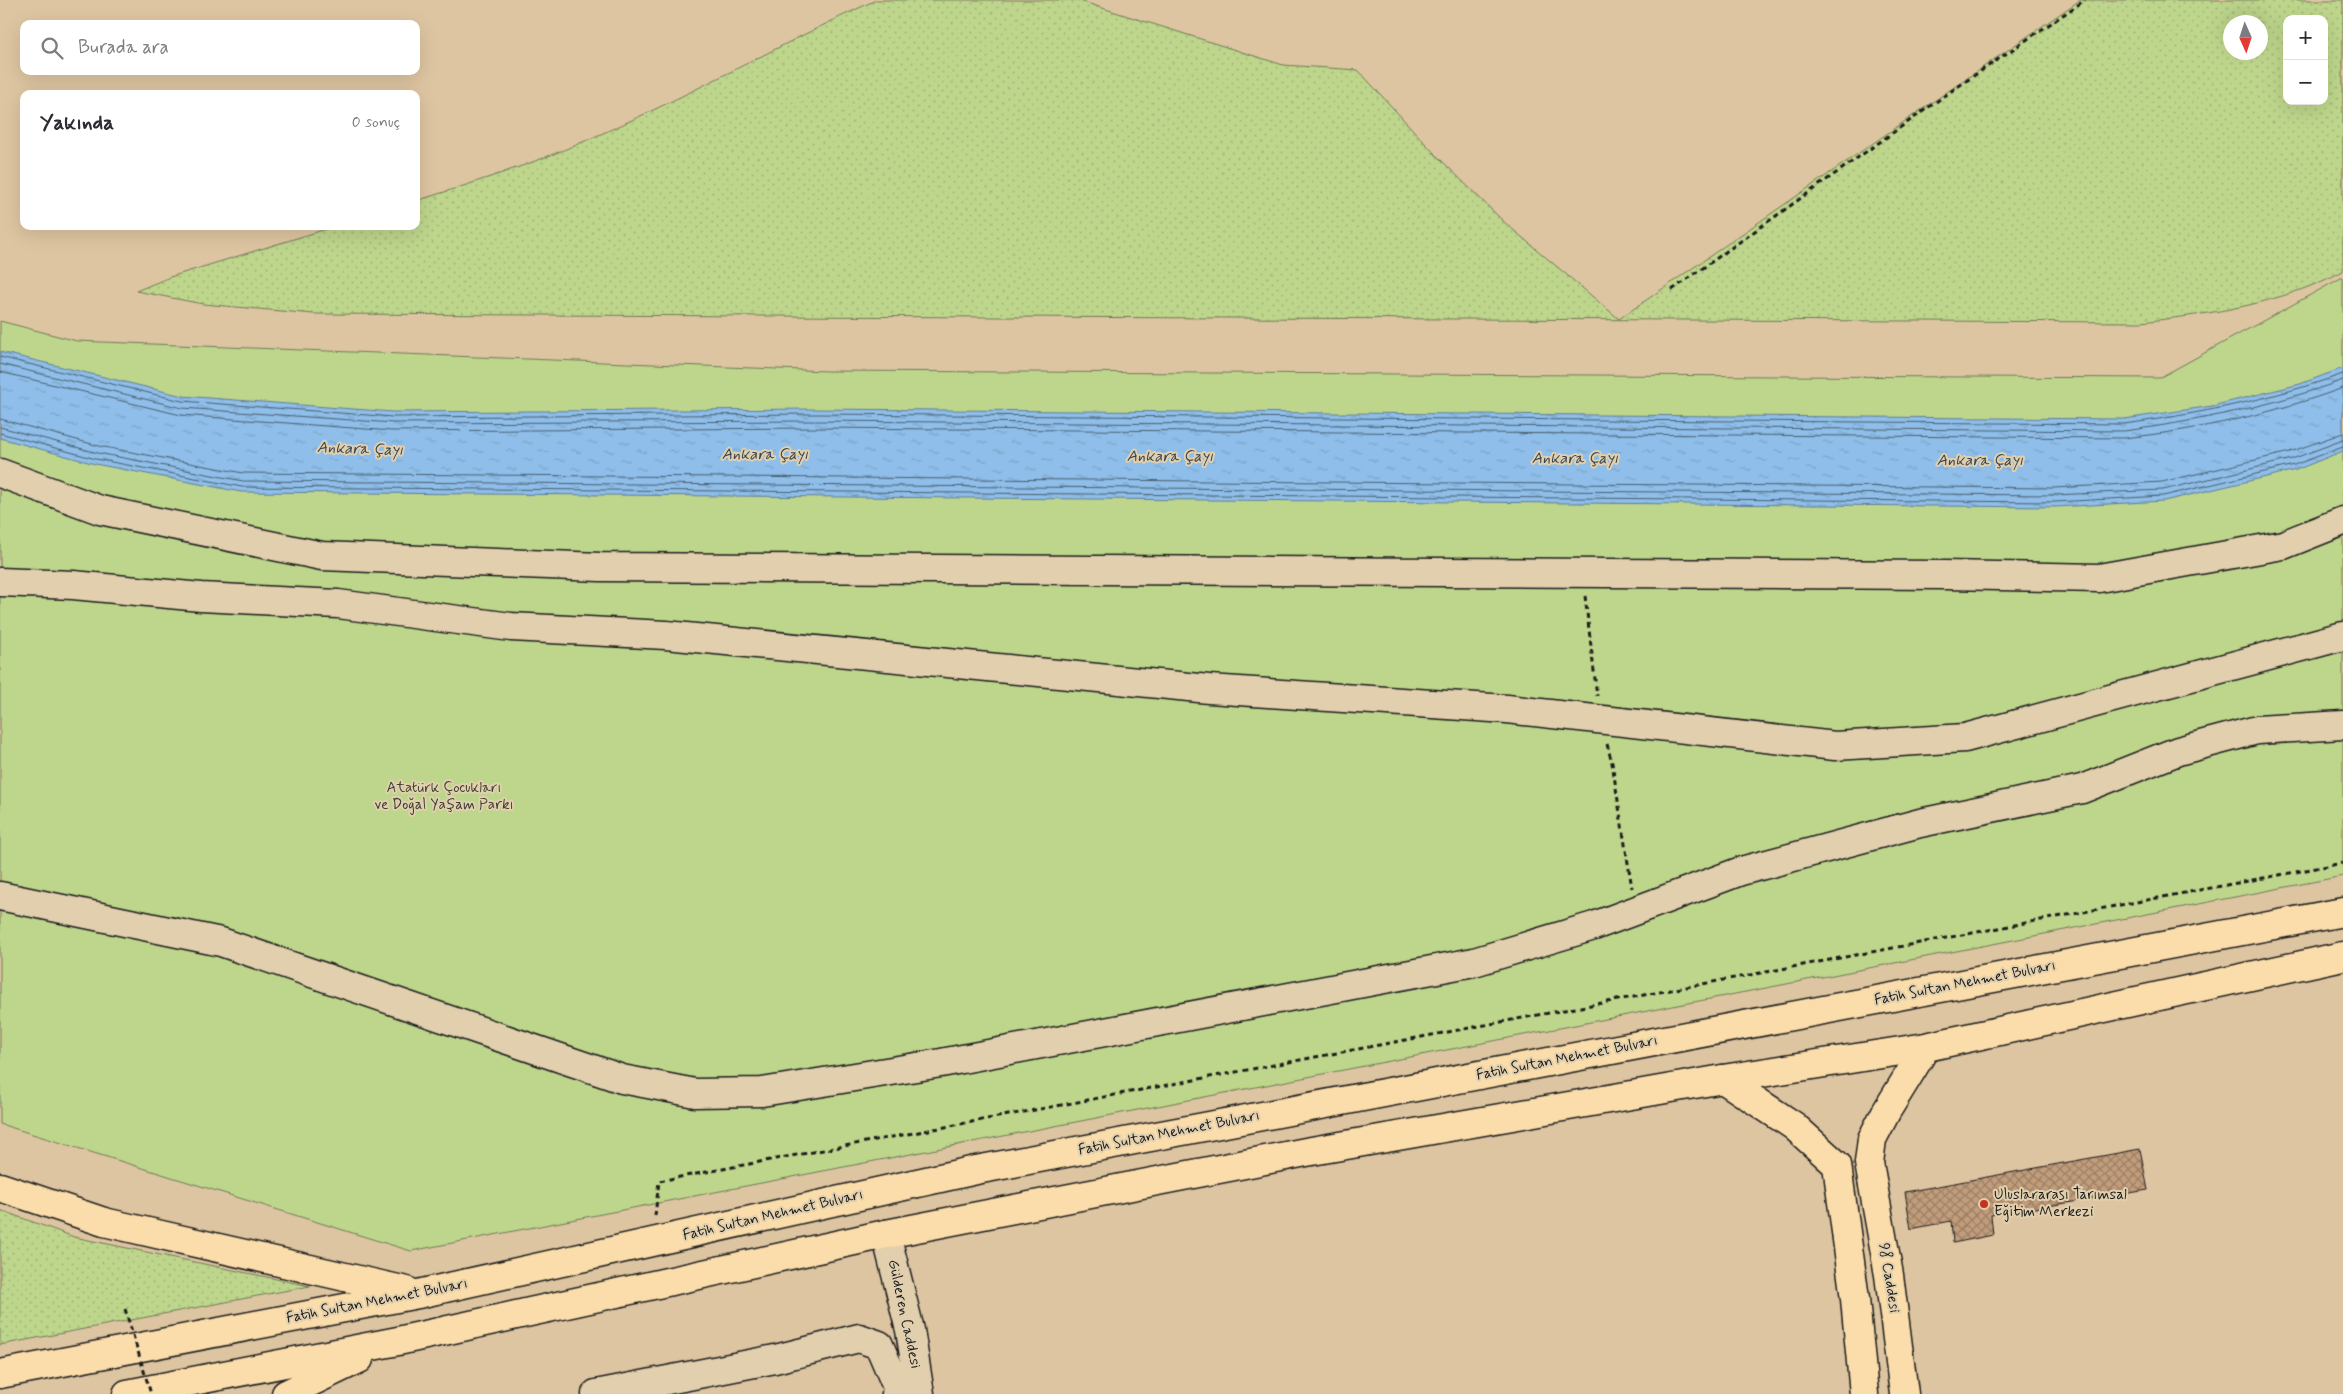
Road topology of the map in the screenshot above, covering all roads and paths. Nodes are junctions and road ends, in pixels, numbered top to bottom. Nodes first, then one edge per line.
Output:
1 (2086, 0) edge
2 (1672, 290) dead end
3 (0, 473) edge
4 (2343, 521) edge
5 (0, 582) edge
6 (2343, 636) edge
7 (2343, 725) edge
8 (2343, 863) edge
9 (0, 896) edge
10 (2343, 912) edge
11 (2343, 956) edge
12 (1926, 1047) junction
13 (1723, 1079) junction
14 (1869, 1163) junction
15 (1837, 1165) junction
16 (0, 1187) edge
17 (886, 1234) junction
18 (652, 1242) junction
19 (418, 1294) junction
20 (125, 1309) dead end
21 (398, 1341) junction
22 (0, 1374) edge
23 (699, 1384) edge
24 (127, 1394) edge
25 (151, 1394) edge
26 (286, 1394) edge
27 (596, 1394) edge
28 (896, 1394) edge
29 (920, 1394) edge
30 (1864, 1394) edge
31 (1904, 1394) edge

1 - 2 path
3 - 4 street
5 - 6 street
7 - 9 street
8 - 18 path
10 - 18 main road, Fatih Sultan Mehmet Bulvarı
11 - 12 main road
12 - 13 main road
12 - 14 main road, 98 Caddesi
13 - 15 main road
13 - 17 main road
14 - 15 main road
14 - 31 main road, 98 Caddesi
15 - 30 main road
16 - 19 main road
17 - 21 main road
17 - 29 street, Gülderen Caddesi
18 - 19 main road, Fatih Sultan Mehmet Bulvarı
19 - 22 main road, Fatih Sultan Mehmet Bulvarı
20 - 25 path, bridge
21 - 24 main road
21 - 26 main road
23 - 27 street
23 - 28 street

